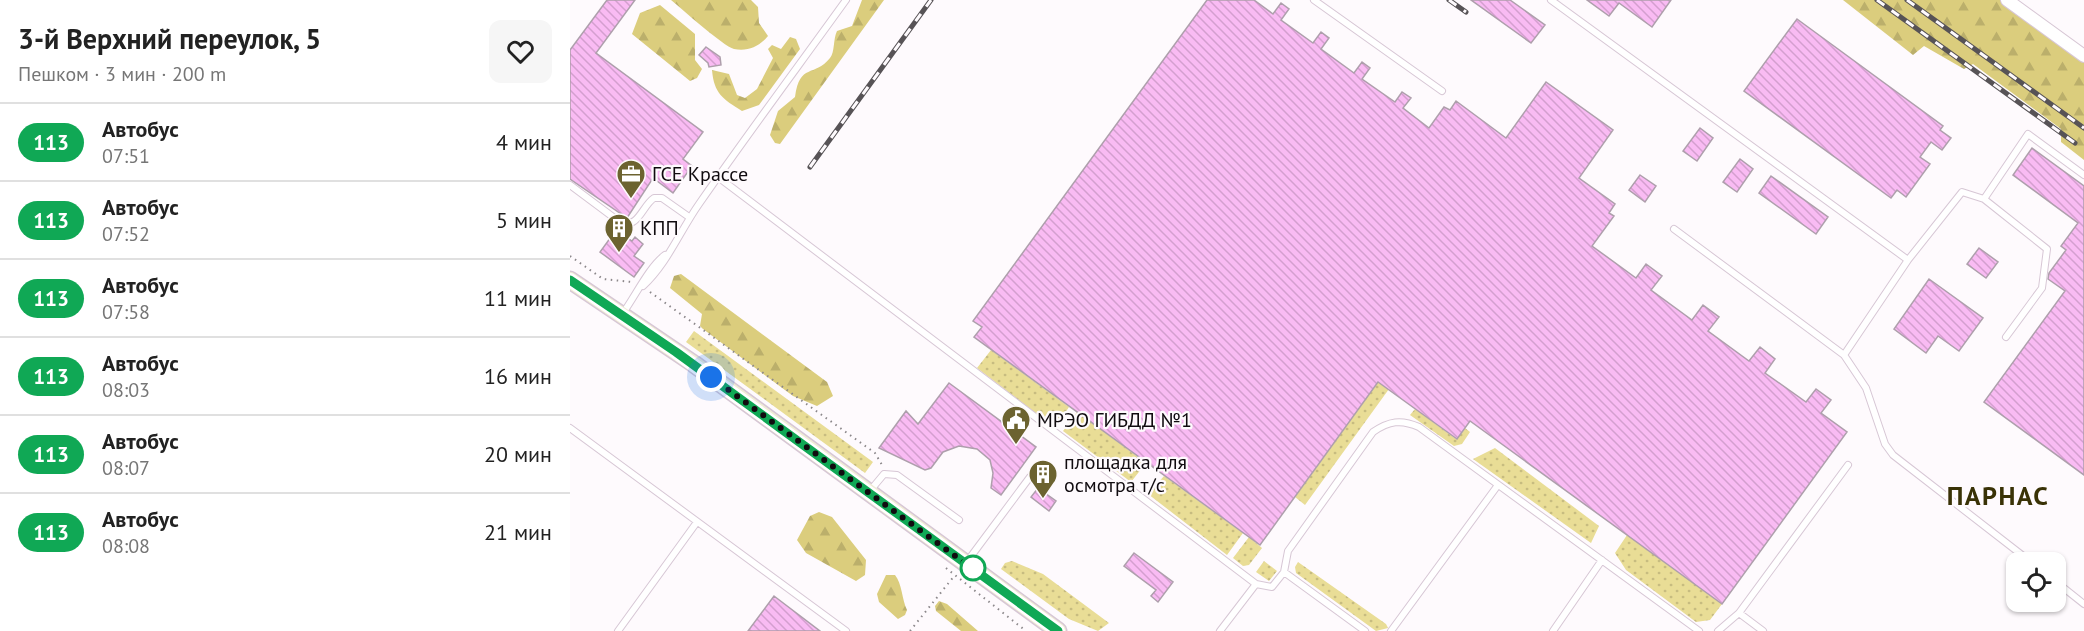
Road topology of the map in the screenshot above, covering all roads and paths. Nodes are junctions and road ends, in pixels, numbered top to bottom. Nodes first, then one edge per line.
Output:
1 (846, 0) edge
2 (1314, 0) edge
3 (1551, 0) edge
4 (2009, 1) edge
5 (2084, 56) edge
6 (1442, 91) dead end
7 (2084, 175) edge
8 (718, 177) junction
9 (570, 185) edge
10 (1984, 199) junction
11 (689, 217) junction
12 (1674, 229) dead end
13 (570, 256) edge
14 (1908, 260) junction
15 (570, 280) edge
16 (643, 286) junction
17 (622, 314) junction
18 (2006, 337) dead end
19 (1844, 355) junction
20 (570, 428) edge
21 (1848, 465) dead end
22 (887, 473) junction
23 (1029, 477) dead end
24 (1498, 485) junction
25 (868, 493) junction
26 (959, 520) dead end
27 (697, 522) junction
28 (2018, 552) edge
29 (1602, 560) junction
30 (946, 568) dead end
31 (961, 569) junction
32 (1284, 572) junction
33 (1256, 584) junction
34 (2066, 590) edge
35 (2084, 604) edge
36 (1738, 613) junction
37 (618, 631) edge
38 (846, 631) edge
39 (910, 631) edge
40 (1026, 631) edge
41 (1058, 631) edge
42 (1220, 631) edge
43 (1365, 631) edge
44 (1391, 631) edge
45 (1553, 631) edge
46 (1699, 631) edge
47 (1718, 631) edge
48 (1763, 631) edge

1 - 8 lane
2 - 6 lane
3 - 14 lane
4 - 5 street
7 - 10 lane
8 - 11 lane
8 - 33 lane
9 - 11 lane
10 - 14 lane
10 - 18 lane
11 - 16 lane
12 - 19 lane
13 - 16 path
14 - 19 lane
15 - 17 street
16 - 17 lane
16 - 22 path
17 - 25 street
19 - 28 lane
20 - 27 lane
21 - 36 lane
22 - 25 lane
22 - 26 lane
23 - 31 lane
24 - 29 lane
24 - 32 lane
24 - 44 lane
25 - 31 street
27 - 37 lane
27 - 38 lane
29 - 45 lane
29 - 46 lane
30 - 31 path
31 - 39 path
31 - 40 path
31 - 41 street
32 - 33 lane
32 - 43 lane
33 - 42 lane
34 - 35 lane
36 - 47 lane
36 - 48 lane

